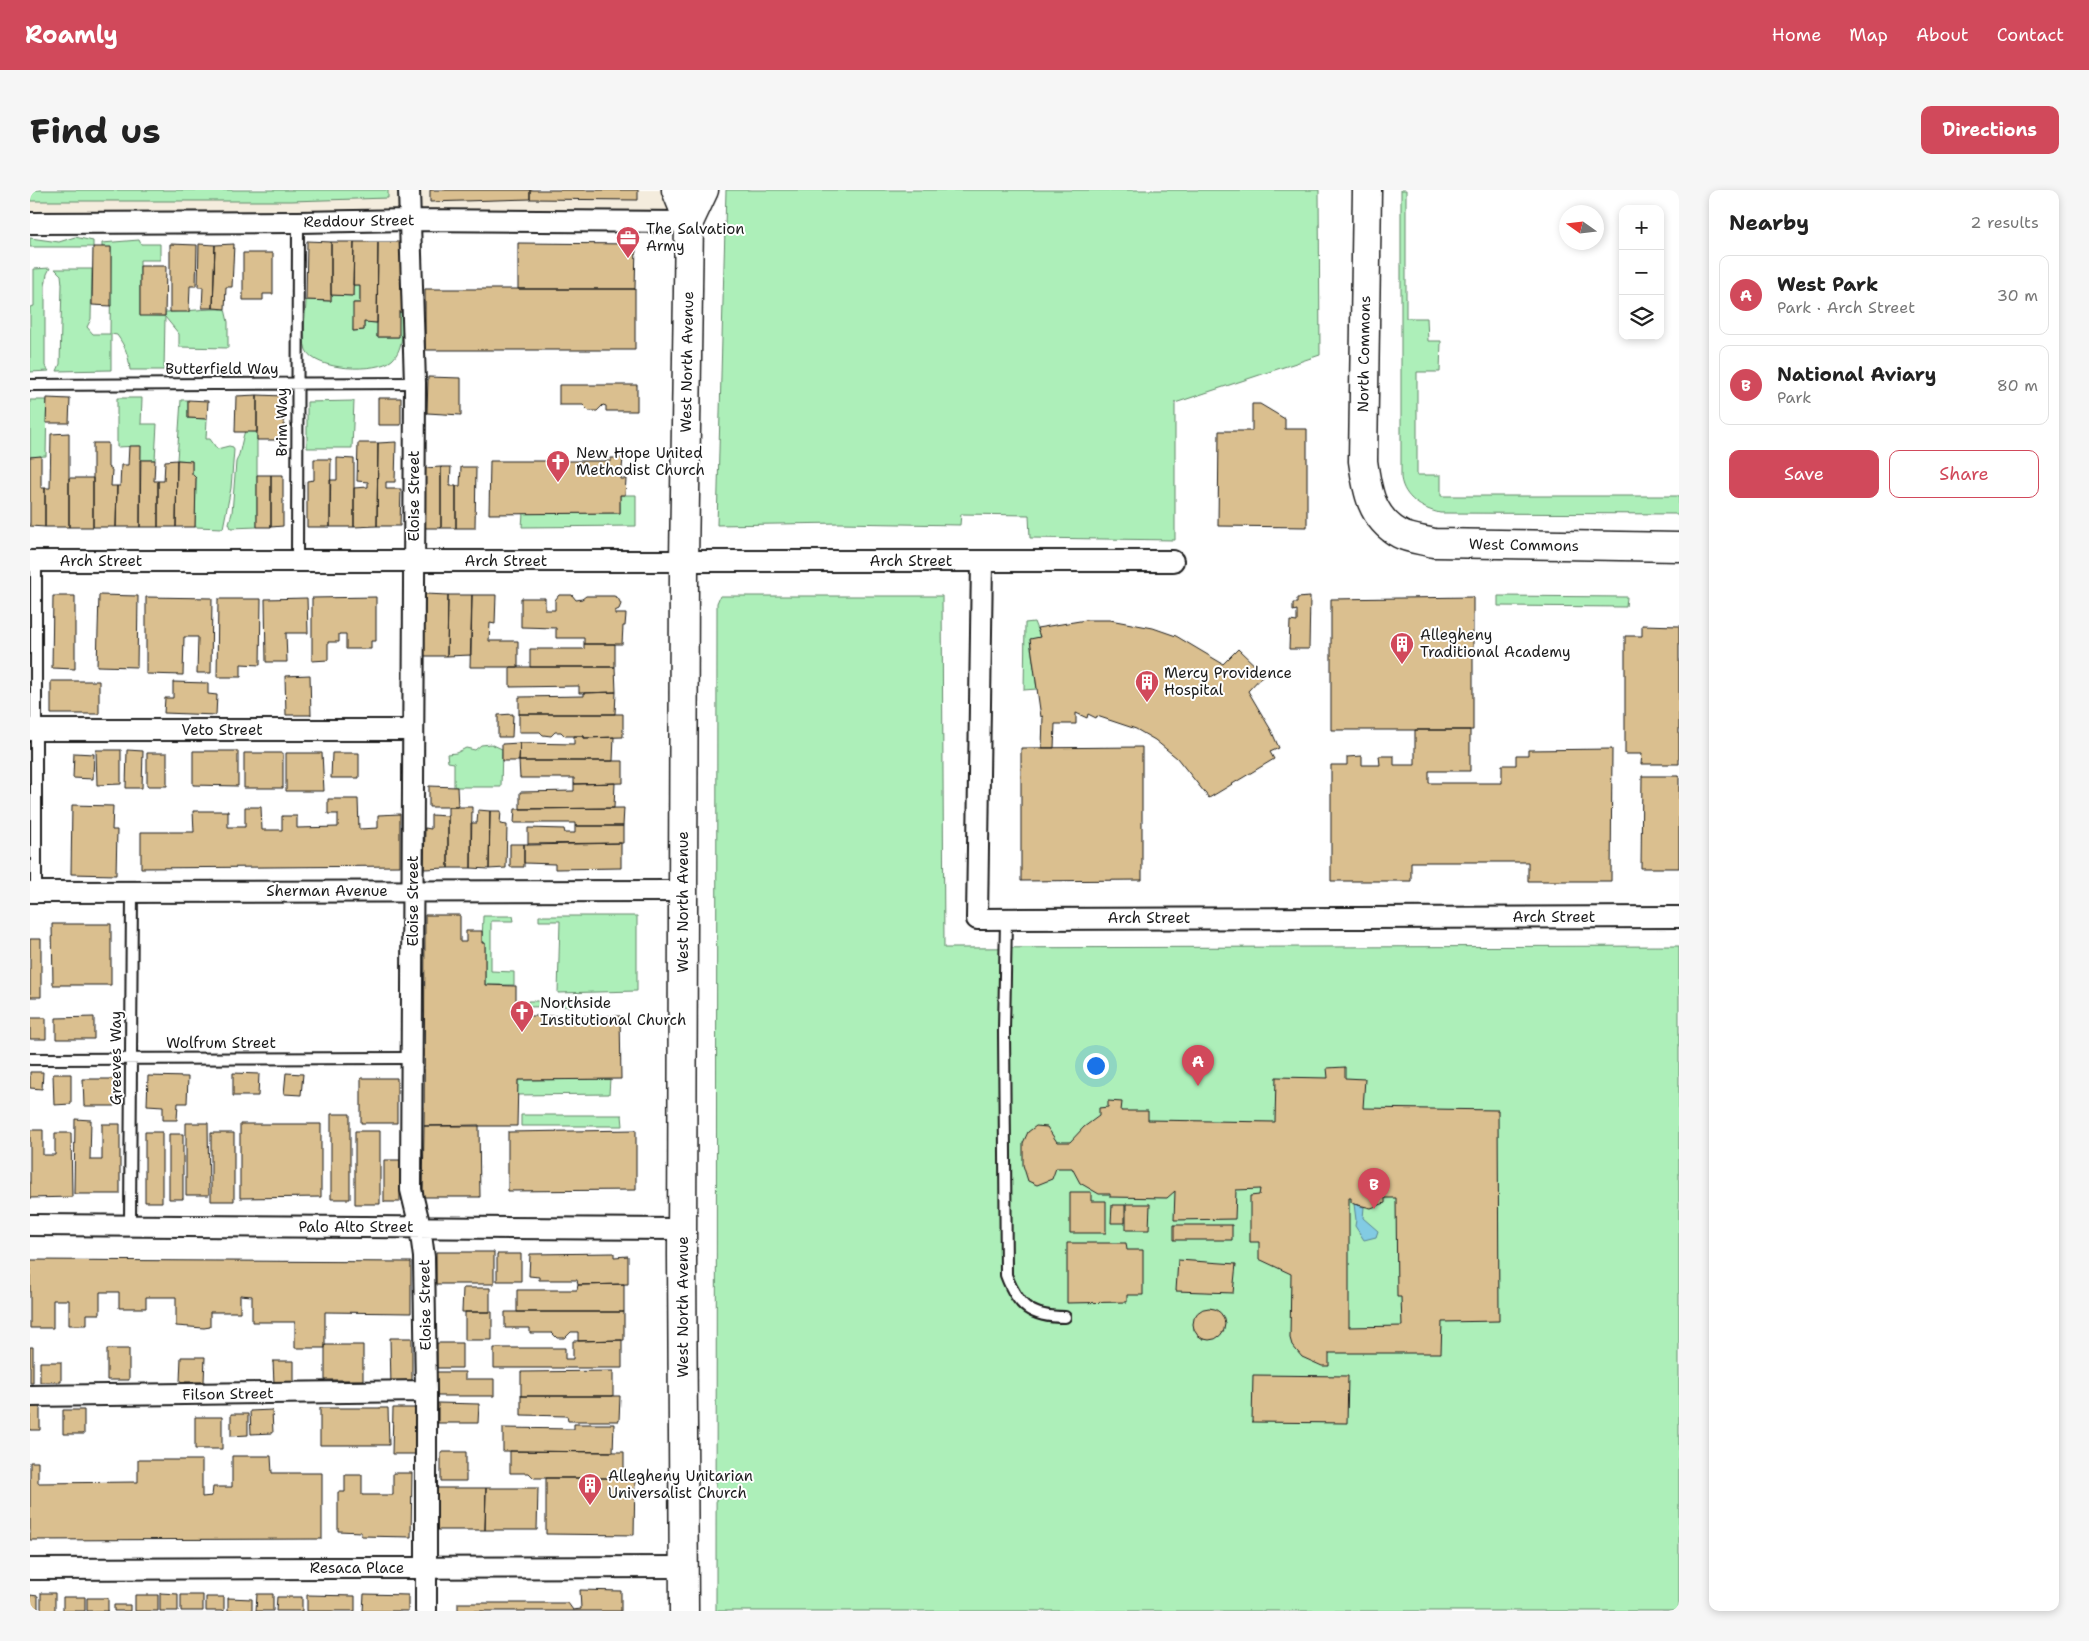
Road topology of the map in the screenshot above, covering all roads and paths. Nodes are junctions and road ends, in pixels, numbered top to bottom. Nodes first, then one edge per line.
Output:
1 (409, 190) edge
2 (676, 190) edge
3 (704, 190) edge
4 (1367, 190) edge
5 (410, 220) junction
6 (298, 222) junction
7 (688, 222) junction
8 (30, 223) edge
9 (415, 383) junction
10 (30, 384) edge
11 (297, 384) junction
12 (1377, 516) joint
13 (1679, 547) edge
14 (33, 561) edge
15 (296, 561) junction
16 (414, 561) junction
17 (684, 561) junction
18 (982, 561) junction
19 (1173, 561) dead end
20 (33, 730) edge
21 (413, 730) junction
22 (132, 891) junction
23 (413, 891) junction
24 (684, 891) junction
25 (33, 892) edge
26 (1679, 917) edge
27 (1006, 919) junction
28 (412, 1058) junction
29 (30, 1059) edge
30 (131, 1059) junction
31 (30, 1225) edge
32 (130, 1225) junction
33 (420, 1227) junction
34 (682, 1229) junction
35 (1065, 1317) dead end
36 (426, 1391) junction
37 (30, 1396) edge
38 (684, 1567) junction
39 (426, 1568) junction
40 (30, 1569) edge
41 (426, 1611) edge
42 (684, 1611) edge

1 - 5 street, Eloise Street
2 - 7 main road, West North Avenue
3 - 7 main road, West North Avenue
4 - 12 main road, North Commons
5 - 6 street, Reddour Street
5 - 7 street, Reddour Street
5 - 9 street, Eloise Street
6 - 8 street, Reddour Street
6 - 11 lane, Brim Way
7 - 17 main road, West North Avenue
9 - 11 lane, Butterfield Way
9 - 16 street, Eloise Street
10 - 11 lane, Butterfield Way
11 - 15 lane, Brim Way
12 - 13 main road, West Commons
14 - 15 street, Arch Street
14 - 20 lane
15 - 16 street, Arch Street
16 - 17 street, Arch Street
16 - 21 street, Eloise Street
17 - 18 street, Arch Street
17 - 24 main road, West North Avenue
18 - 19 street, Arch Street
18 - 27 street, Arch Street
20 - 21 street, Veto Street
20 - 25 lane
21 - 23 street, Eloise Street
22 - 23 street, Sherman Avenue
22 - 25 street, Sherman Avenue
22 - 30 lane, Greeves Way
23 - 24 street, Sherman Avenue
23 - 28 street, Eloise Street
24 - 34 main road, West North Avenue
26 - 27 street, Arch Street
27 - 35 lane
28 - 30 lane, Wolfrum Street
28 - 33 street, Eloise Street
29 - 30 lane, Wolfrum Street
30 - 32 lane, Greeves Way
31 - 32 street, Palo Alto Street
32 - 33 street, Palo Alto Street
33 - 34 street, Palo Alto Street
33 - 36 street, Eloise Street
34 - 38 main road, West North Avenue
36 - 37 street, Filson Street
36 - 39 street, Eloise Street
38 - 39 street, Resaca Place
38 - 42 main road, West North Avenue
39 - 40 street, Resaca Place
39 - 41 street, Eloise Street

